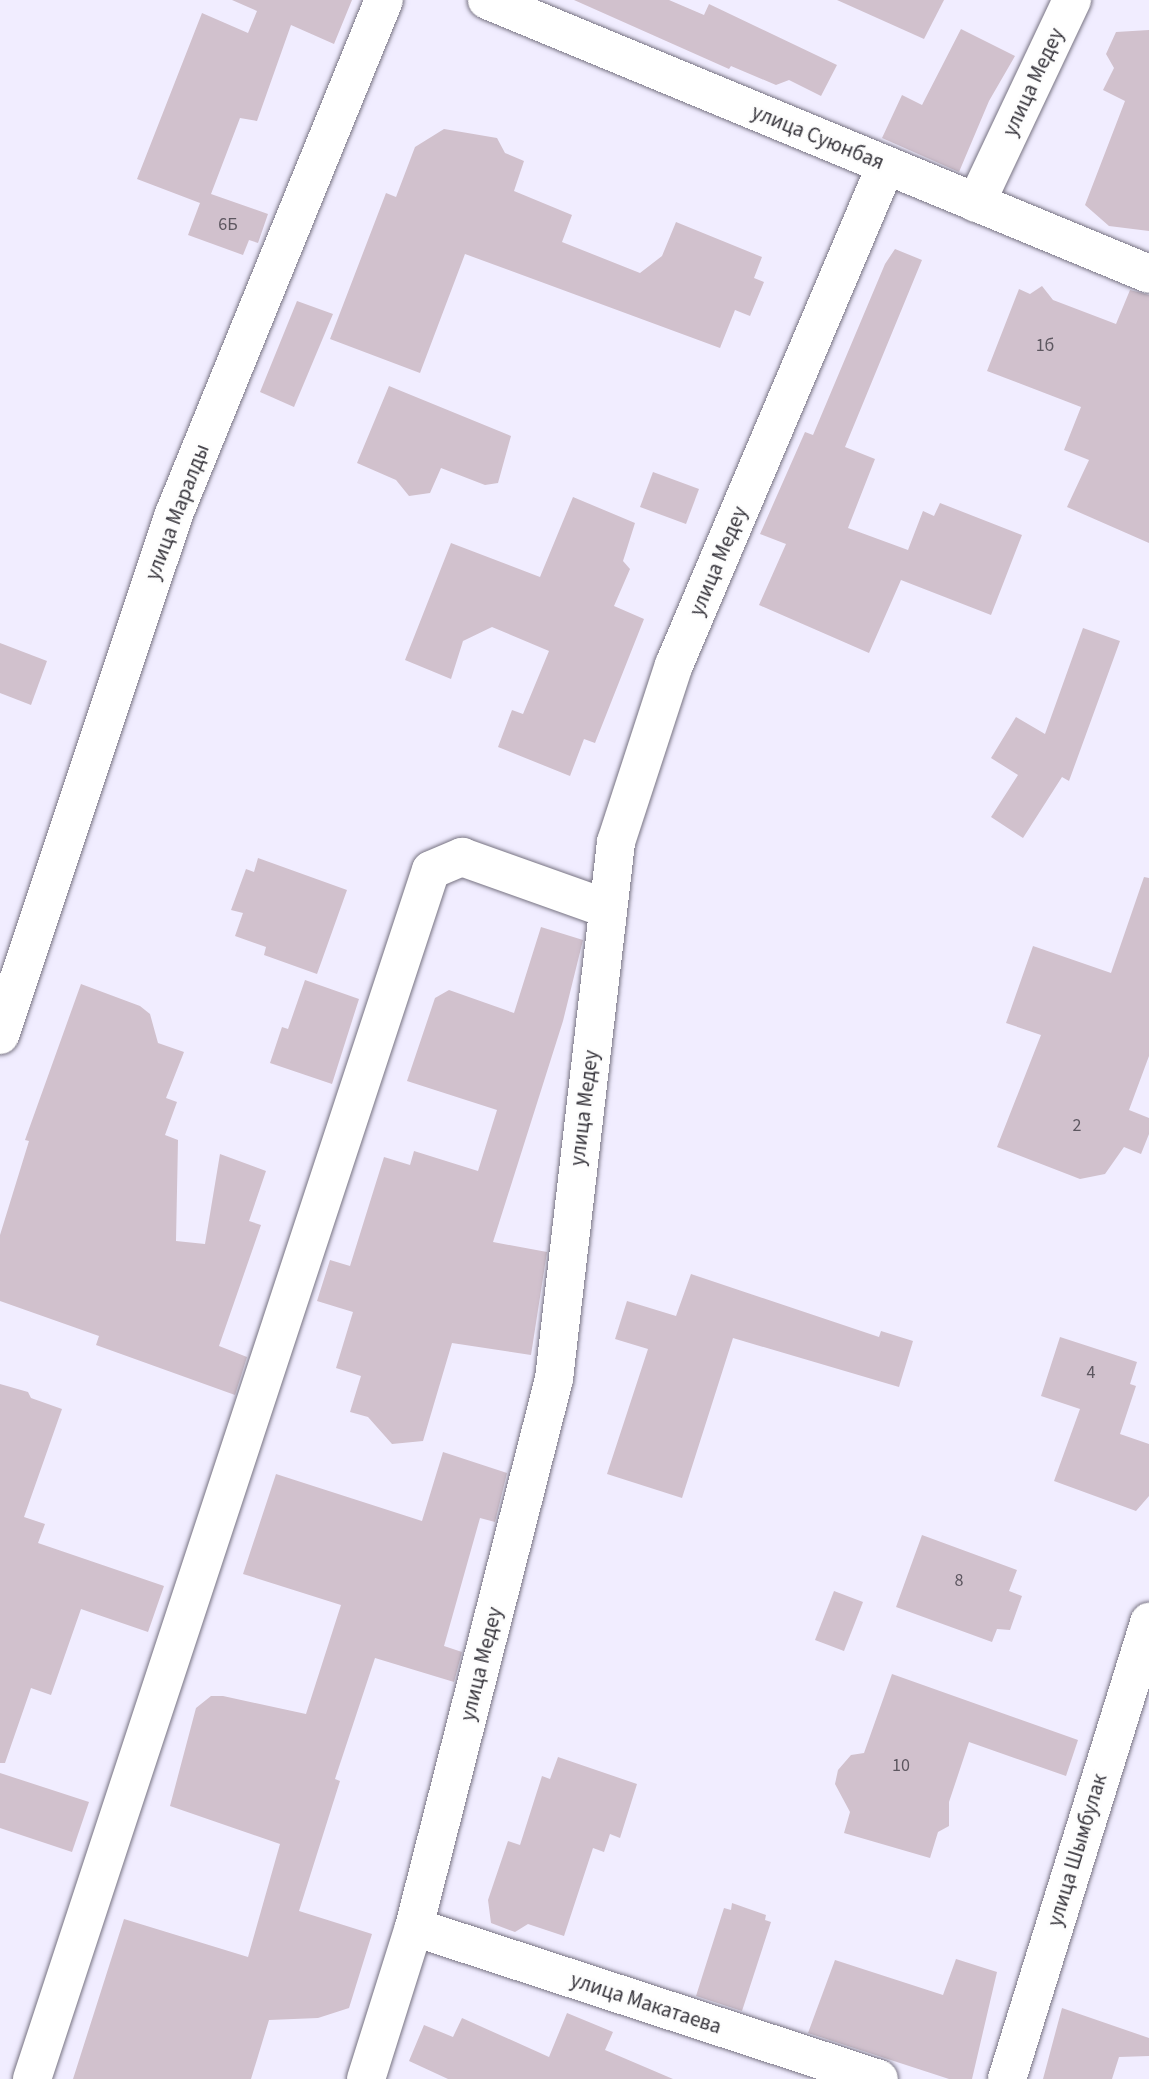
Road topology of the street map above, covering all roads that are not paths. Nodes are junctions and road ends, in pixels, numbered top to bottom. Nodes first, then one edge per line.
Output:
1 (384, 0) edge
2 (486, 0) edge
3 (1072, 0) edge
4 (886, 165) junction
5 (976, 203) junction
6 (1149, 274) edge
7 (608, 909) junction
8 (0, 1035) edge
9 (1149, 1622) edge
10 (414, 1927) junction
11 (32, 2079) edge
12 (366, 2079) edge
13 (879, 2079) edge
14 (1007, 2079) edge

1 - 8 street, улица Маралды
2 - 4 street, улица Суюнбая
3 - 5 street, улица Медеу
4 - 5 street, улица Суюнбая
4 - 7 street, улица Медеу
5 - 6 street, улица Суюнбая
7 - 10 street, улица Медеу
7 - 11 street
9 - 14 street, улица Шымбулак
10 - 12 street, улица Медеу
10 - 13 street, улица Макатаева

